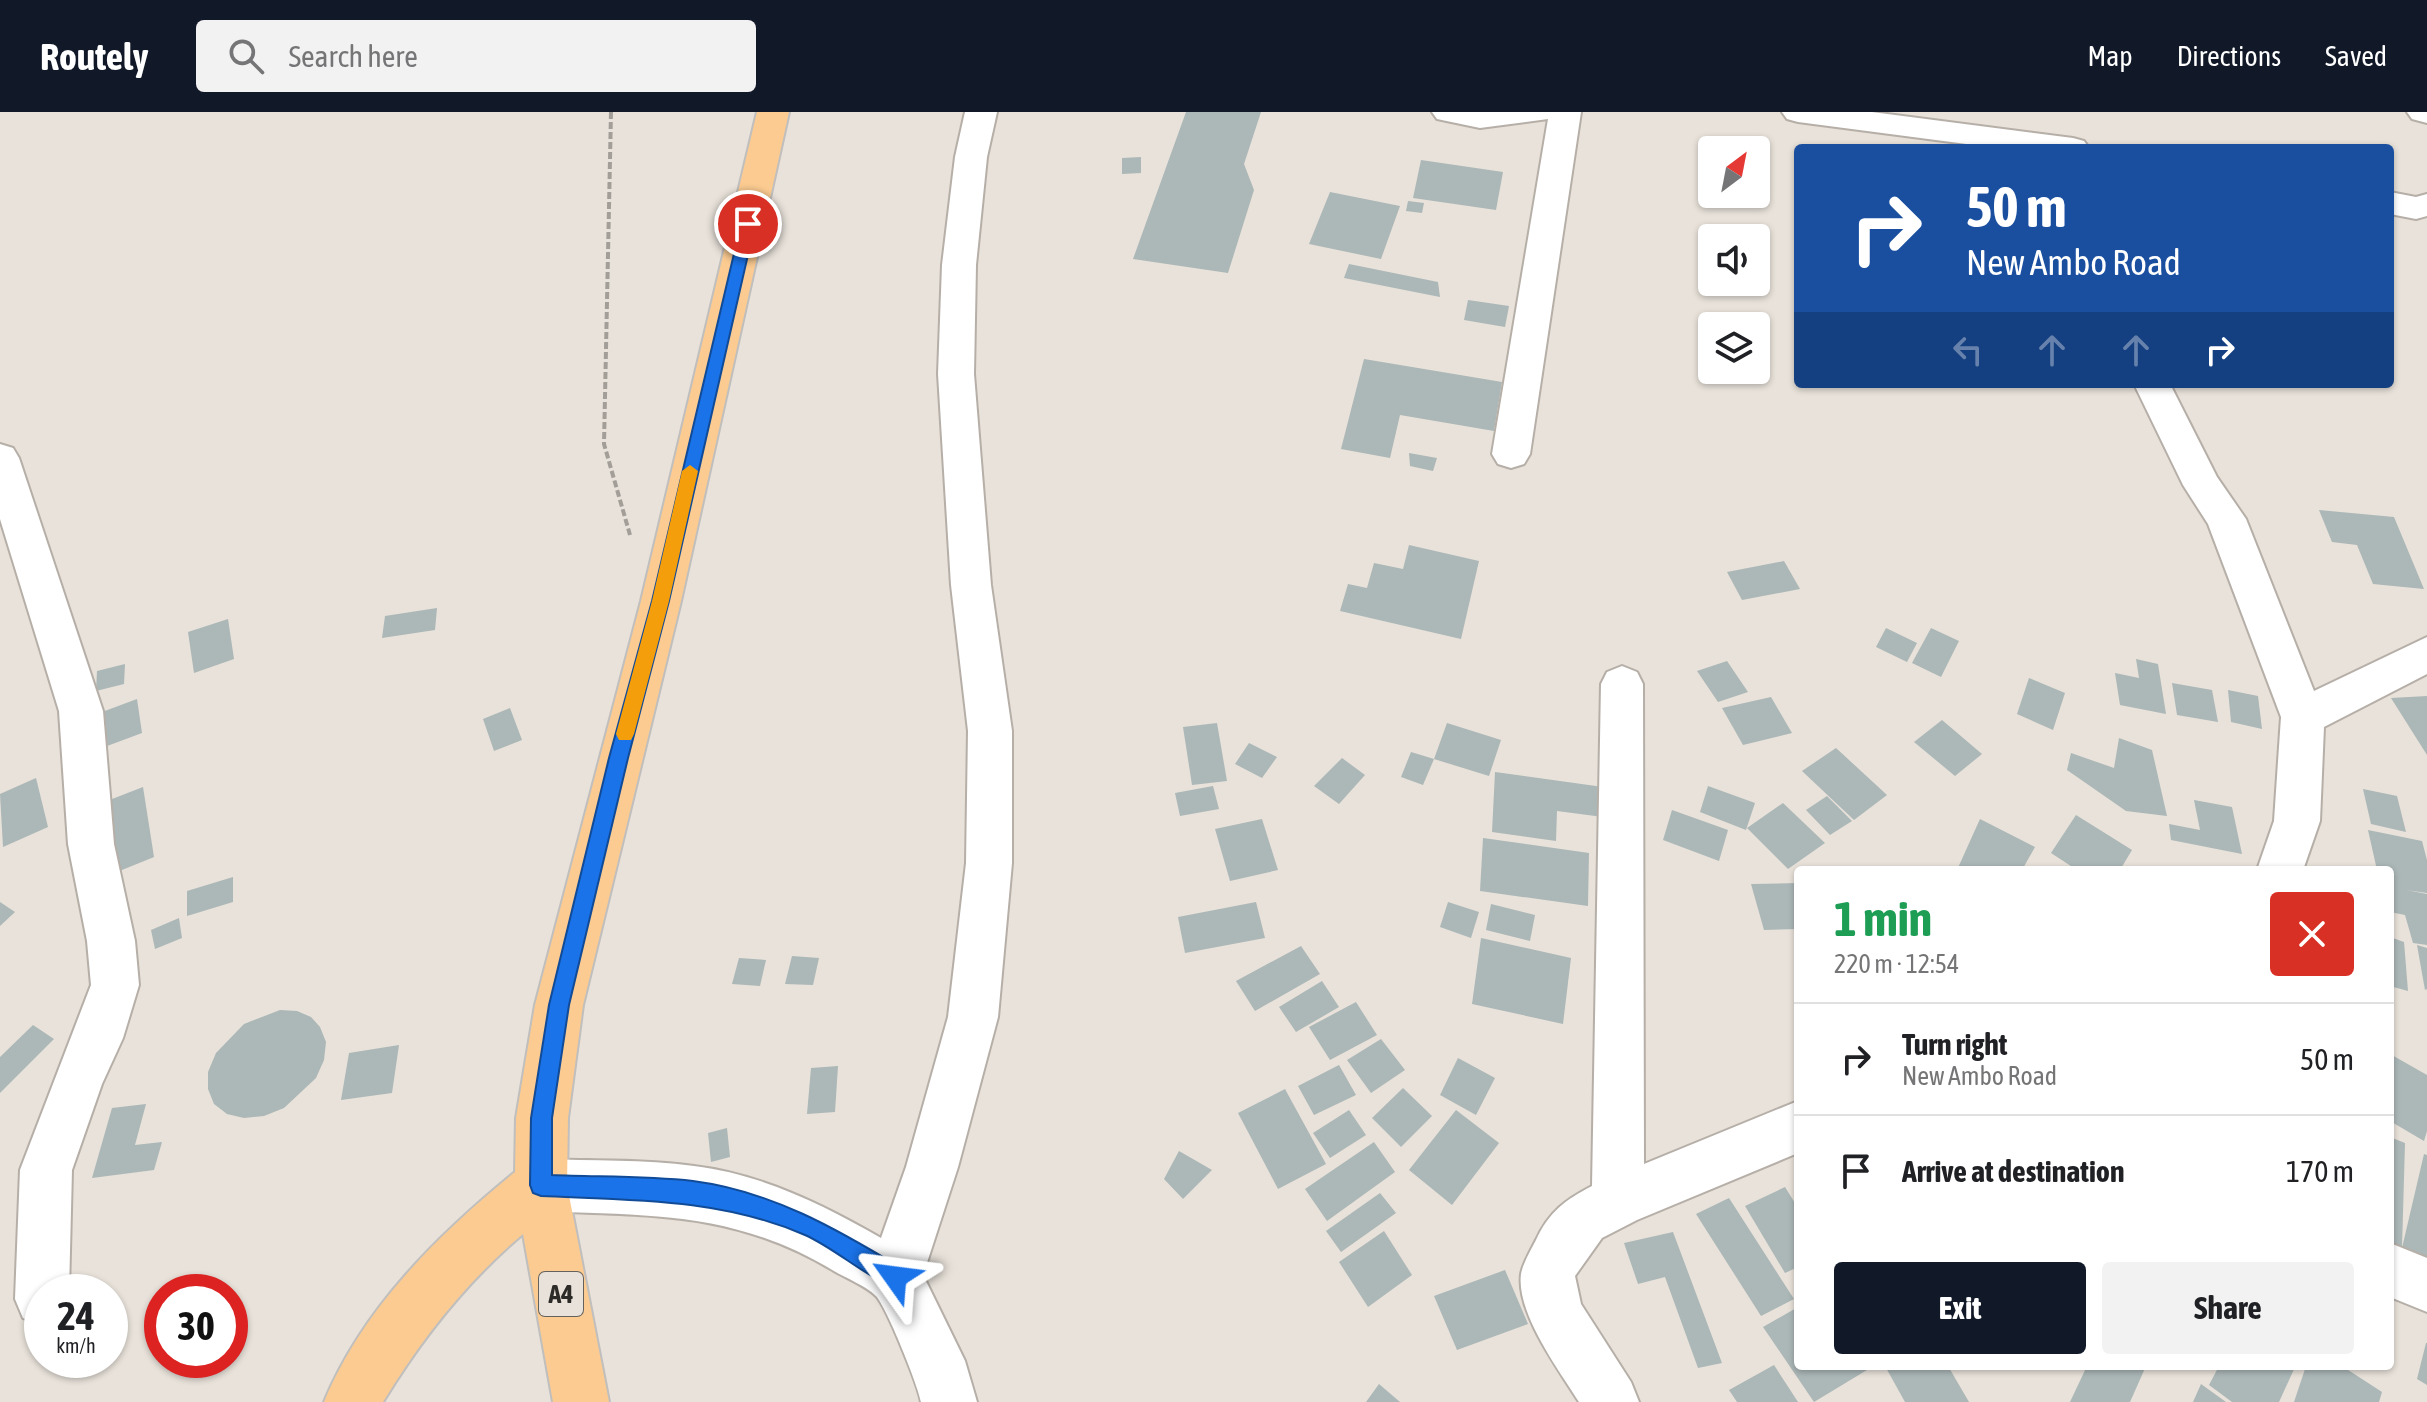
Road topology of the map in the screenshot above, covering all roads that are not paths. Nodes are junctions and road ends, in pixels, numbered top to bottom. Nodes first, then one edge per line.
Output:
1 (773, 112) edge
2 (981, 112) edge
3 (1448, 112) edge
4 (1539, 112) edge
5 (1565, 112) edge
6 (1798, 112) edge
7 (2043, 144) edge
8 (2394, 204) edge
9 (2427, 205) edge
10 (2154, 388) edge
11 (1511, 454) dead end
12 (0, 458) edge
13 (15, 565) edge
14 (2427, 654) edge
15 (1622, 684) dead end
16 (2303, 717) junction
17 (2281, 866) edge
18 (1794, 1129) edge
19 (541, 1185) junction
20 (1618, 1201) junction
21 (2394, 1272) edge
22 (43, 1274) edge
23 (895, 1277) junction
24 (2427, 1285) edge
25 (352, 1402) edge
26 (581, 1402) edge
27 (949, 1402) edge
28 (1611, 1402) edge

1 - 19 highway, A4
2 - 23 street
3 - 4 street
5 - 11 street
6 - 7 street
8 - 9 street
10 - 16 street
12 - 13 street
13 - 22 street
14 - 16 street
15 - 20 street
16 - 17 street
18 - 20 street
19 - 23 street
19 - 25 highway
19 - 26 highway, A4
20 - 28 street
21 - 24 street
23 - 27 street

